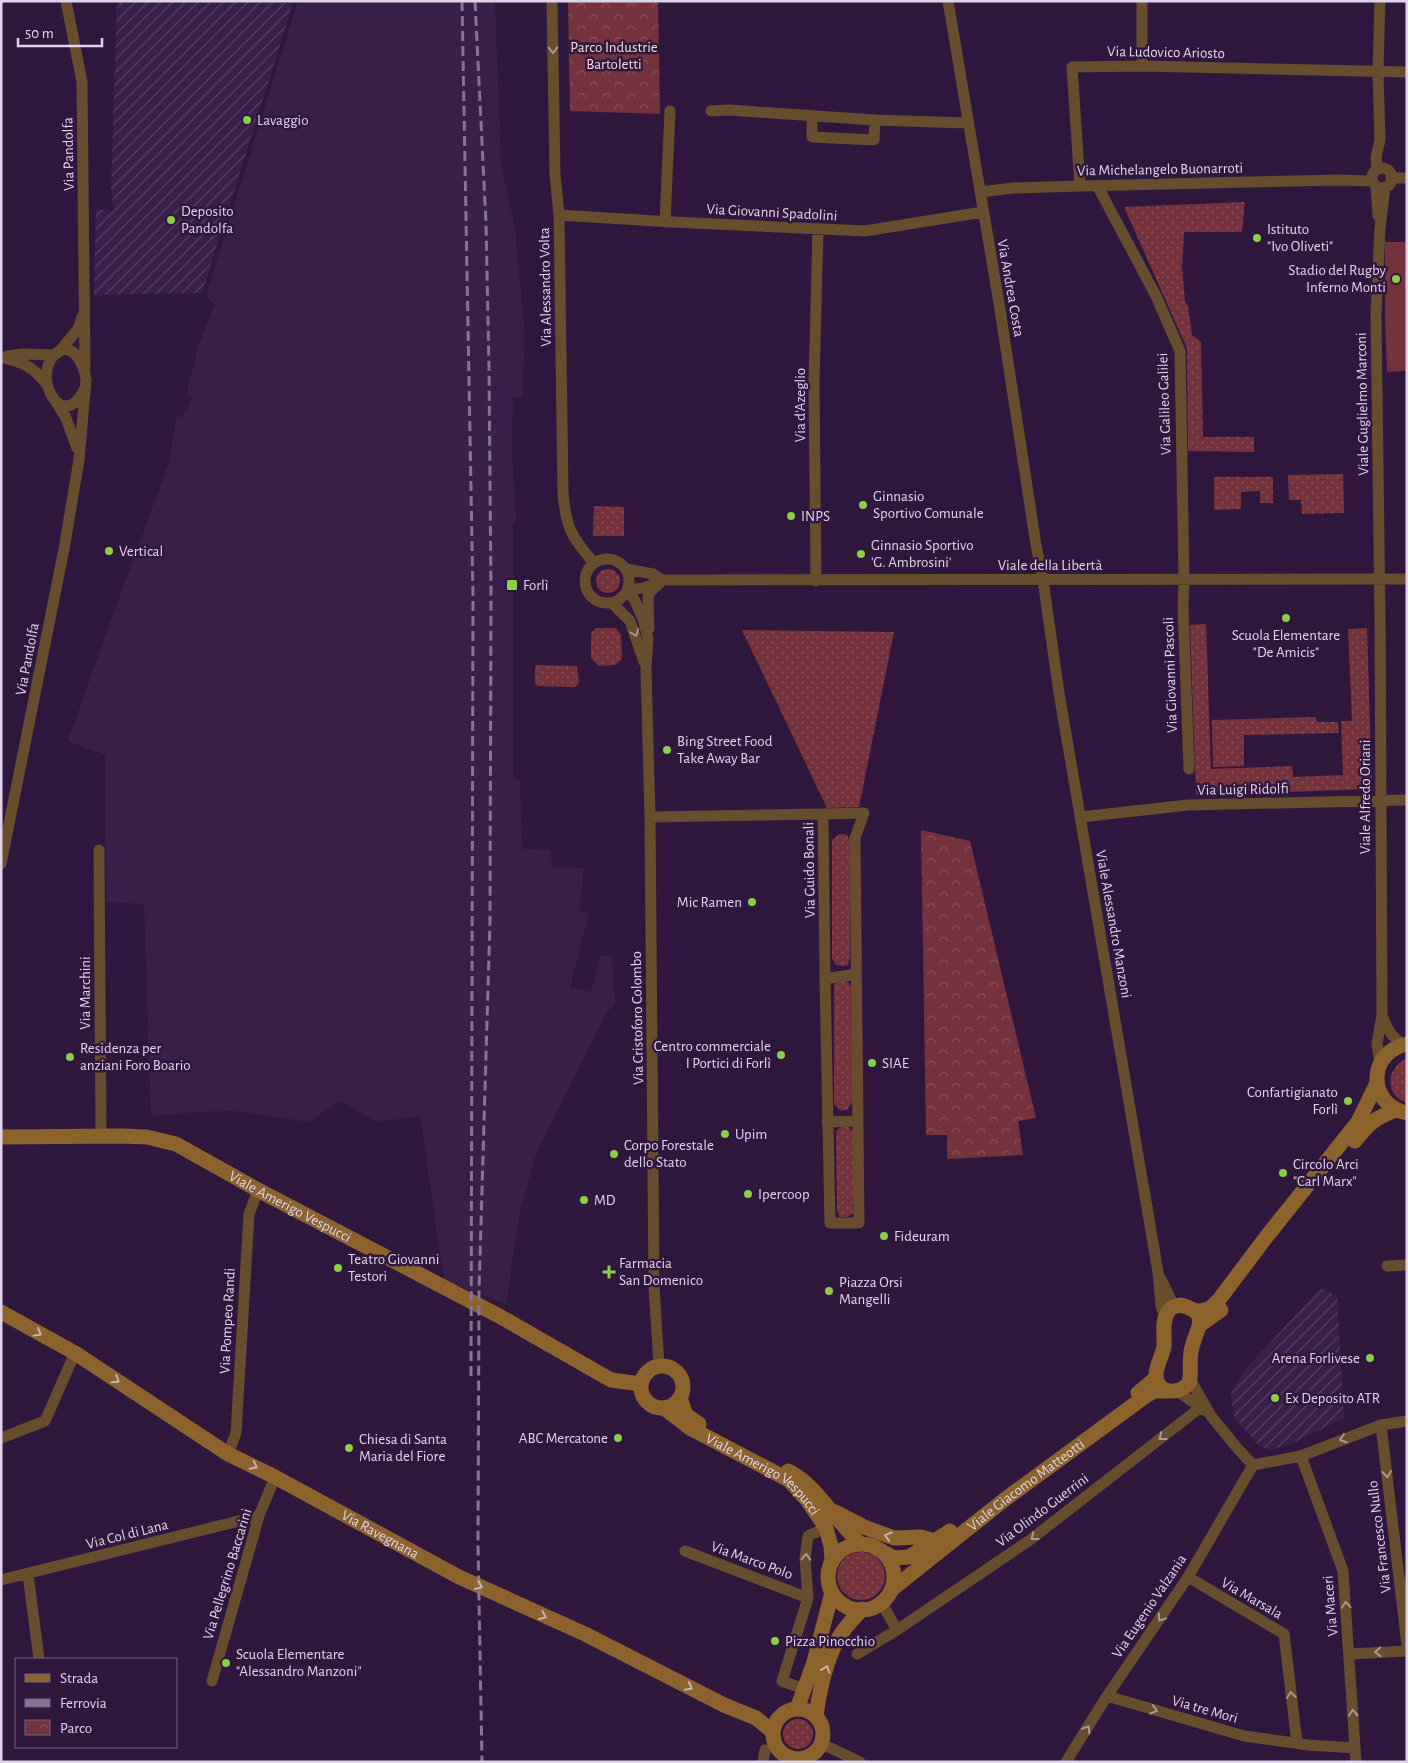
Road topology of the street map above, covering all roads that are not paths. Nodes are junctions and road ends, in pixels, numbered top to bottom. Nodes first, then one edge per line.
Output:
1 (66, 1) edge
2 (552, 1) edge
3 (948, 1) edge
4 (1142, 1) edge
5 (1380, 1) edge
6 (1142, 66) junction
7 (1378, 72) junction
8 (1407, 72) edge
9 (711, 110) dead end
10 (670, 111) dead end
11 (812, 116) junction
12 (875, 120) junction
13 (968, 123) junction
14 (1380, 178) junction
15 (1407, 178) edge
16 (1080, 186) junction
17 (1098, 187) junction
18 (980, 192) junction
19 (983, 212) junction
20 (559, 215) junction
21 (665, 222) junction
22 (818, 229) junction
23 (85, 308) junction
24 (57, 353) junction
25 (1, 357) edge
26 (85, 370) junction
27 (48, 386) junction
28 (84, 390) junction
29 (56, 402) junction
30 (79, 460) junction
31 (594, 563) junction
32 (626, 569) junction
33 (1380, 579) junction
34 (1407, 579) edge
35 (662, 580) junction
36 (1043, 580) junction
37 (1184, 580) junction
38 (816, 581) junction
39 (628, 590) junction
40 (612, 603) junction
41 (648, 638) junction
42 (646, 670) junction
43 (1189, 769) dead end
44 (1407, 800) edge
45 (1380, 801) junction
46 (824, 814) junction
47 (1081, 817) junction
48 (650, 818) junction
49 (99, 850) dead end
50 (1, 864) edge
51 (856, 974) junction
52 (825, 979) junction
53 (1382, 1015) junction
54 (1405, 1044) edge
55 (1380, 1064) junction
56 (1377, 1083) junction
57 (1401, 1111) edge
58 (857, 1121) junction
59 (827, 1122) junction
60 (100, 1136) junction
61 (1, 1137) edge
62 (258, 1190) junction
63 (1407, 1265) edge
64 (1387, 1266) dead end
65 (1196, 1311) junction
66 (1, 1312) edge
67 (1170, 1312) junction
68 (1200, 1326) junction
69 (76, 1353) junction
70 (659, 1366) junction
71 (1156, 1378) junction
72 (1190, 1379) junction
73 (641, 1384) junction
74 (1172, 1391) junction
75 (680, 1398) junction
76 (1200, 1407) junction
77 (664, 1408) junction
78 (1211, 1416) junction
79 (1407, 1421) edge
80 (1381, 1425) junction
81 (1, 1438) edge
82 (228, 1454) junction
83 (1300, 1456) junction
84 (1253, 1465) junction
85 (275, 1477) junction
86 (831, 1511) junction
87 (259, 1516) junction
88 (826, 1528) junction
89 (935, 1541) junction
90 (860, 1544) junction
91 (876, 1548) junction
92 (685, 1551) dead end
93 (832, 1562) junction
94 (28, 1574) junction
95 (1188, 1578) junction
96 (1, 1580) edge
97 (891, 1590) junction
98 (832, 1592) junction
99 (808, 1598) junction
100 (881, 1602) junction
101 (862, 1609) junction
102 (898, 1630) junction
103 (1407, 1645) edge
104 (1407, 1651) edge
105 (856, 1654) dead end
106 (1349, 1654) junction
107 (39, 1658) edge
108 (212, 1681) dead end
109 (804, 1689) junction
110 (1107, 1696) junction
111 (797, 1708) junction
112 (816, 1716) junction
113 (773, 1732) junction
114 (1297, 1743) junction
115 (822, 1744) junction
116 (1355, 1748) junction
117 (765, 1750) dead end
118 (780, 1757) edge
119 (797, 1761) edge
120 (763, 1762) edge
121 (860, 1762) edge
122 (1066, 1762) edge
123 (1356, 1762) edge

1 - 23 street, Via Pandolfa
2 -> 20 street, Via Alessandro Volta
3 - 13 street, Via Andrea Costa
4 - 6 street
5 - 7 street, Viale Guglielmo Marconi
6 - 7 street, Via Ludovico Ariosto
6 - 16 street, Via Ludovico Ariosto
7 - 8 street, Via Ludovico Ariosto
7 - 14 street, Viale Guglielmo Marconi
9 - 11 street
10 - 21 street
11 - 12 street
11 - 12 street
12 - 13 street
13 - 18 street, Via Andrea Costa
14 - 15 street, Via Michelangelo Buonarroti
14 - 17 street, Via Michelangelo Buonarroti
14 - 33 street, Viale Guglielmo Marconi
16 - 17 street, Via Michelangelo Buonarroti
16 - 18 street, Via Michelangelo Buonarroti
17 - 37 street, Via Galileo Galilei
18 - 19 street, Via Andrea Costa
19 - 22 street, Via Giovanni Spadolini
19 - 36 street, Via Andrea Costa
20 - 21 street, Via Giovanni Spadolini
20 - 31 street, Via Alessandro Volta
21 - 22 street, Via Giovanni Spadolini
22 - 38 street, Via d'Azeglio
23 - 24 street, Via Pandolfa
23 - 26 street, Via Pandolfa
24 - 25 street
24 - 26 street
24 - 27 street, Via Pandolfa
25 - 27 street
26 - 28 street, Via Pandolfa
27 - 29 street, Via Pandolfa
28 - 29 street
28 - 30 street, Via Pandolfa
29 - 30 street, Via Pandolfa
30 - 50 street, Via Pandolfa
31 - 32 street
31 - 40 street
32 - 35 street, Viale della Libertà
32 - 39 street
33 - 34 street, Viale della Libertà
33 - 37 street, Viale della Libertà
33 - 45 street, Viale Alfredo Oriani
35 - 38 street, Viale della Libertà
35 - 39 street, Viale della Libertà
35 - 41 street
36 - 37 street, Viale della Libertà
36 - 38 street, Viale della Libertà
36 - 47 street, Viale Alessandro Manzoni
37 - 43 street, Via Giovanni Pascoli
39 - 40 street
39 - 41 street
40 -> 42 street
41 - 42 street
42 - 48 street, Via Cristoforo Colombo
44 - 45 street, Via Luigi Ridolfi
45 - 47 street, Via Luigi Ridolfi
45 - 53 street, Viale Alfredo Oriani
46 - 48 street
46 - 51 street, Via Guido Bonali
46 - 52 street, Via Guido Bonali
47 - 67 street, Viale Alessandro Manzoni
48 - 70 street, Via Cristoforo Colombo
49 - 60 street, Via Marchini
51 - 52 street
51 - 58 street, Via Guido Bonali
52 - 59 street, Via Guido Bonali
53 - 54 street, Viale Alfredo Oriani
53 - 55 street, Viale Alfredo Oriani
54 - 55 main road
55 - 56 main road
56 - 57 main road
56 - 65 main road
57 - 68 main road
58 - 59 street
58 - 59 street, Via Guido Bonali
60 - 61 main road, Viale Amerigo Vespucci
60 - 62 main road, Viale Amerigo Vespucci
62 - 73 main road, Viale Amerigo Vespucci
62 - 82 street, Via Pompeo Randi
63 - 64 street
65 - 67 main road
65 - 68 main road
66 -> 69 main road, Via Ravegnana
67 - 71 main road
68 - 72 main road
69 - 81 street
69 -> 82 main road, Via Ravegnana
70 - 73 main road
70 - 75 main road
71 - 74 main road
71 - 89 main road, Viale Giacomo Matteotti
72 - 74 main road
72 - 78 street
73 - 77 main road
74 - 76 street
74 - 97 main road, Viale Giacomo Matteotti
75 - 77 main road
75 - 86 main road, Viale Amerigo Vespucci
76 - 78 street
76 -> 102 street, Via Olindo Guerrini
77 - 88 main road, Viale Amerigo Vespucci
78 - 84 street
79 - 80 street
80 -> 83 street
80 -> 103 street, Via Francesco Nullo
82 -> 85 main road, Via Ravegnana
83 - 84 street
106 -> 83 street, Via Maceri
84 - 95 street, Via Eugenio Valzania
85 - 87 street, Via Pellegrino Baccarini
85 -> 113 main road, Via Ravegnana
89 -> 86 main road
86 - 90 main road, Viale Amerigo Vespucci
87 - 94 street, Via Col di Lana
87 - 108 street, Via Pellegrino Baccarini
88 - 93 main road, Viale Amerigo Vespucci
99 -> 88 street
89 - 91 main road, Viale Giacomo Matteotti
90 - 91 main road
90 - 93 main road
91 - 97 main road
92 - 99 street, Via Marco Polo
93 - 98 main road
94 - 96 street, Via Col di Lana
94 - 107 street
95 -> 110 street, Via Eugenio Valzania
114 -> 95 street, Via Marsala
97 - 100 main road
98 - 101 main road
98 - 109 main road
99 - 109 street
100 - 101 main road
100 - 102 street
112 -> 101 main road
102 - 105 street, Via Olindo Guerrini
104 -> 106 street
116 -> 106 street, Via Maceri
109 - 111 main road
110 -> 114 street, Via tre Mori
122 -> 110 street, Via Eugenio Valzania
111 - 112 main road
111 - 113 main road
112 - 115 main road
113 - 118 main road
114 - 116 street, Via tre Mori
115 - 119 main road
115 - 121 street
116 - 123 street, Via Maceri
117 - 120 street
118 - 119 main road

